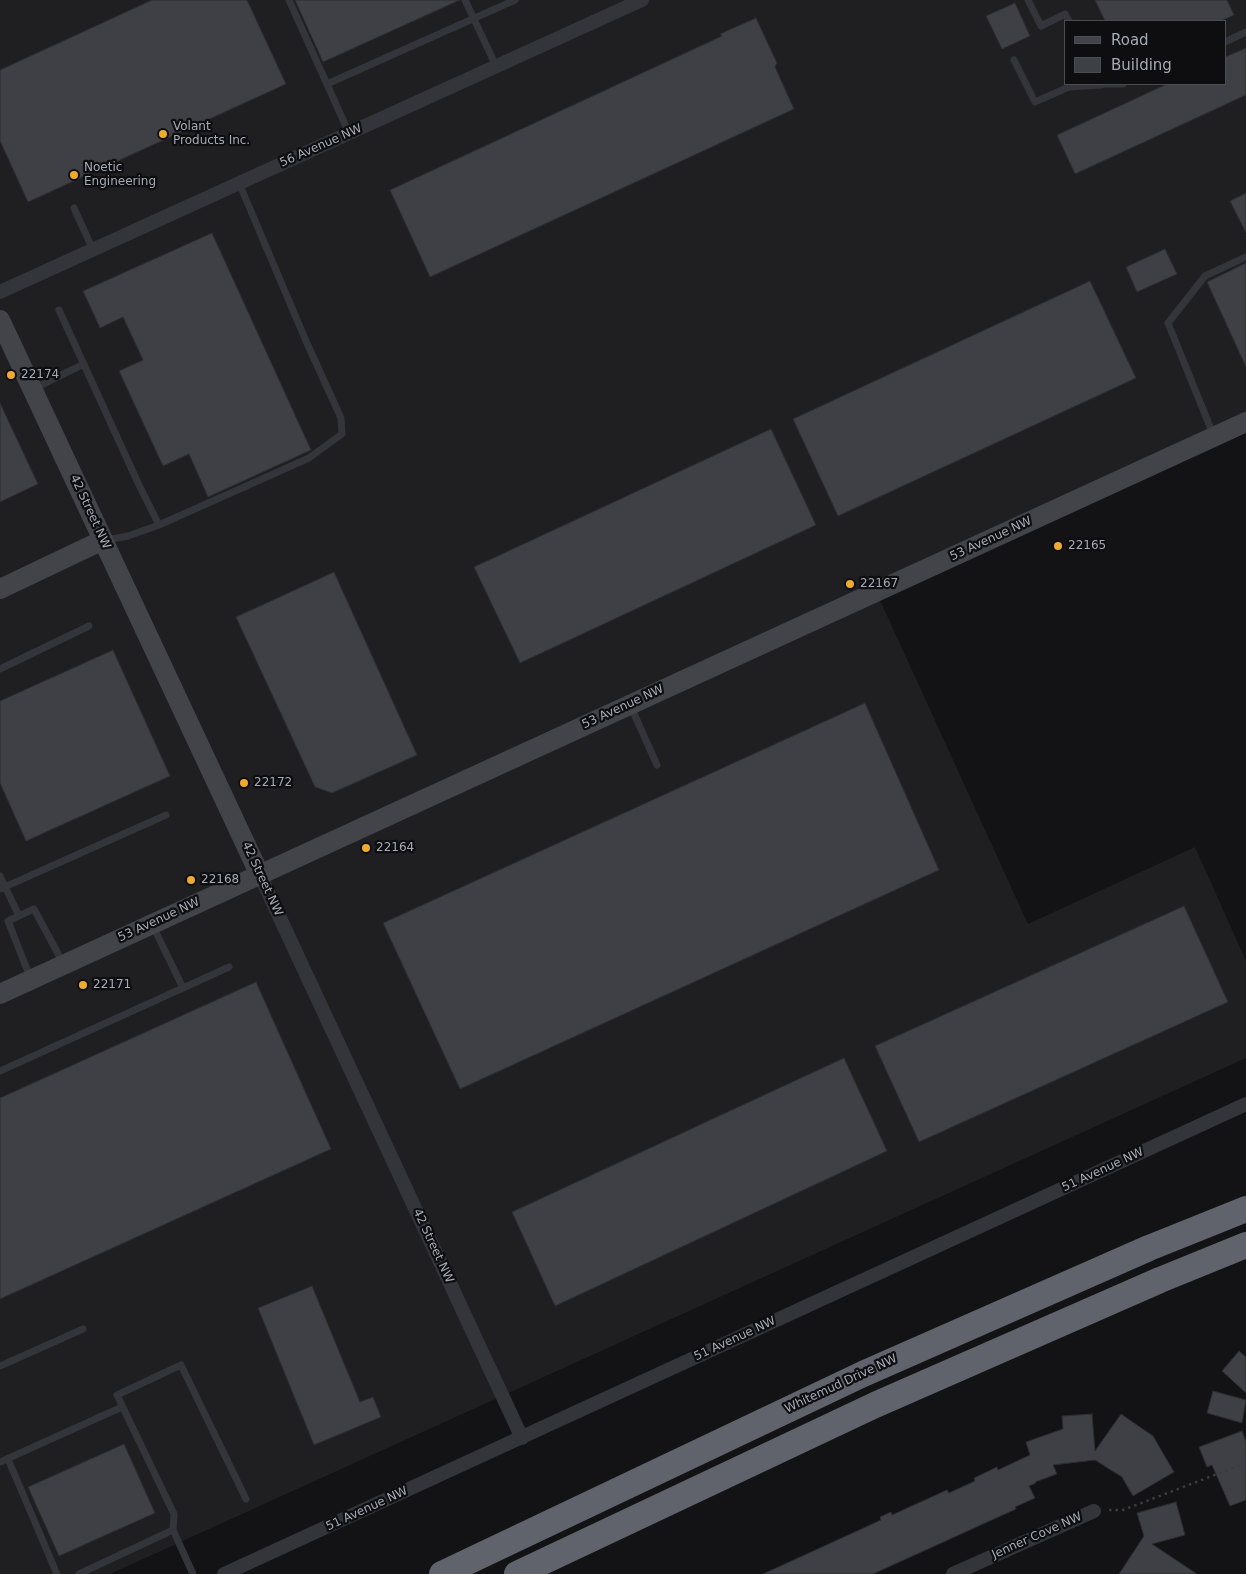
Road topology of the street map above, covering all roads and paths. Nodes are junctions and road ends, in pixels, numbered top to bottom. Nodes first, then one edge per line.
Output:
1 (288, 0) edge
2 (465, 0) edge
3 (515, 0) edge
4 (642, 0) edge
5 (1028, 0) edge
6 (474, 19) junction
7 (1068, 20) edge
8 (1246, 32) edge
9 (1226, 42) edge
10 (1014, 60) dead end
11 (496, 66) junction
12 (327, 84) junction
13 (1101, 85) edge
14 (349, 133) junction
15 (239, 183) junction
16 (74, 208) dead end
17 (93, 250) junction
18 (1246, 257) edge
19 (0, 292) edge
20 (59, 310) dead end
21 (0, 320) edge
22 (84, 364) junction
23 (32, 389) junction
24 (1246, 422) edge
25 (1214, 437) junction
26 (160, 525) junction
27 (104, 540) junction
28 (0, 589) edge
29 (89, 626) dead end
30 (0, 669) edge
31 (630, 704) junction
32 (657, 765) dead end
33 (166, 815) dead end
34 (260, 873) junction
35 (0, 876) edge
36 (2, 888) edge
37 (19, 916) junction
38 (152, 923) junction
39 (64, 965) junction
40 (229, 967) dead end
41 (31, 980) junction
42 (183, 988) junction
43 (0, 994) edge
44 (0, 1071) edge
45 (1246, 1104) edge
46 (1246, 1209) edge
47 (1246, 1245) edge
48 (1246, 1254) edge
49 (1160, 1280) junction
50 (83, 1329) dead end
51 (0, 1366) edge
52 (122, 1407) junction
53 (522, 1438) junction
54 (8, 1459) junction
55 (0, 1462) edge
56 (1246, 1463) edge
57 (246, 1499) dead end
58 (1094, 1511) joint
59 (173, 1530) junction
60 (57, 1574) edge
61 (79, 1574) edge
62 (193, 1574) edge
63 (224, 1574) edge
64 (442, 1574) edge
65 (517, 1574) edge
66 (953, 1574) edge

1 - 12 lane
2 - 6 lane
3 - 6 lane
4 - 11 street, 56 Avenue NW
5 - 7 lane
6 - 11 lane
6 - 12 lane
8 - 9 lane
10 - 13 lane
11 - 14 street, 56 Avenue NW
12 - 14 lane
14 - 15 street, 56 Avenue NW
15 - 17 street, 56 Avenue NW
15 - 26 lane
16 - 17 lane
17 - 19 street, 56 Avenue NW
18 - 25 lane
20 - 22 lane
21 - 23 street, 42 Street NW
22 - 23 lane
22 - 26 lane
23 - 27 street, 42 Street NW
24 - 25 street, 53 Avenue NW
25 - 31 street, 53 Avenue NW
26 - 27 lane
27 - 28 street
27 - 34 street, 42 Street NW
29 - 30 lane
31 - 32 lane
31 - 34 street, 53 Avenue NW
33 - 36 lane
34 - 38 street, 53 Avenue NW
34 - 53 street, 42 Street NW
35 - 36 lane
36 - 37 lane
37 - 39 lane
37 - 41 lane
38 - 39 street, 53 Avenue NW
38 - 42 lane
39 - 41 street, 53 Avenue NW
40 - 42 lane
41 - 43 street, 53 Avenue NW
42 - 44 lane
45 - 53 street, 51 Avenue NW
46 - 64 highway, Whitemud Drive NW
47 - 49 highway
48 - 49 highway
49 - 65 highway
50 - 51 lane
52 - 54 lane
52 - 57 lane
52 - 59 lane
53 - 63 street, 51 Avenue NW
54 - 55 lane
54 - 60 lane
56 - 58 path
58 - 66 street, Jenner Cove NW
59 - 61 lane
59 - 62 lane

